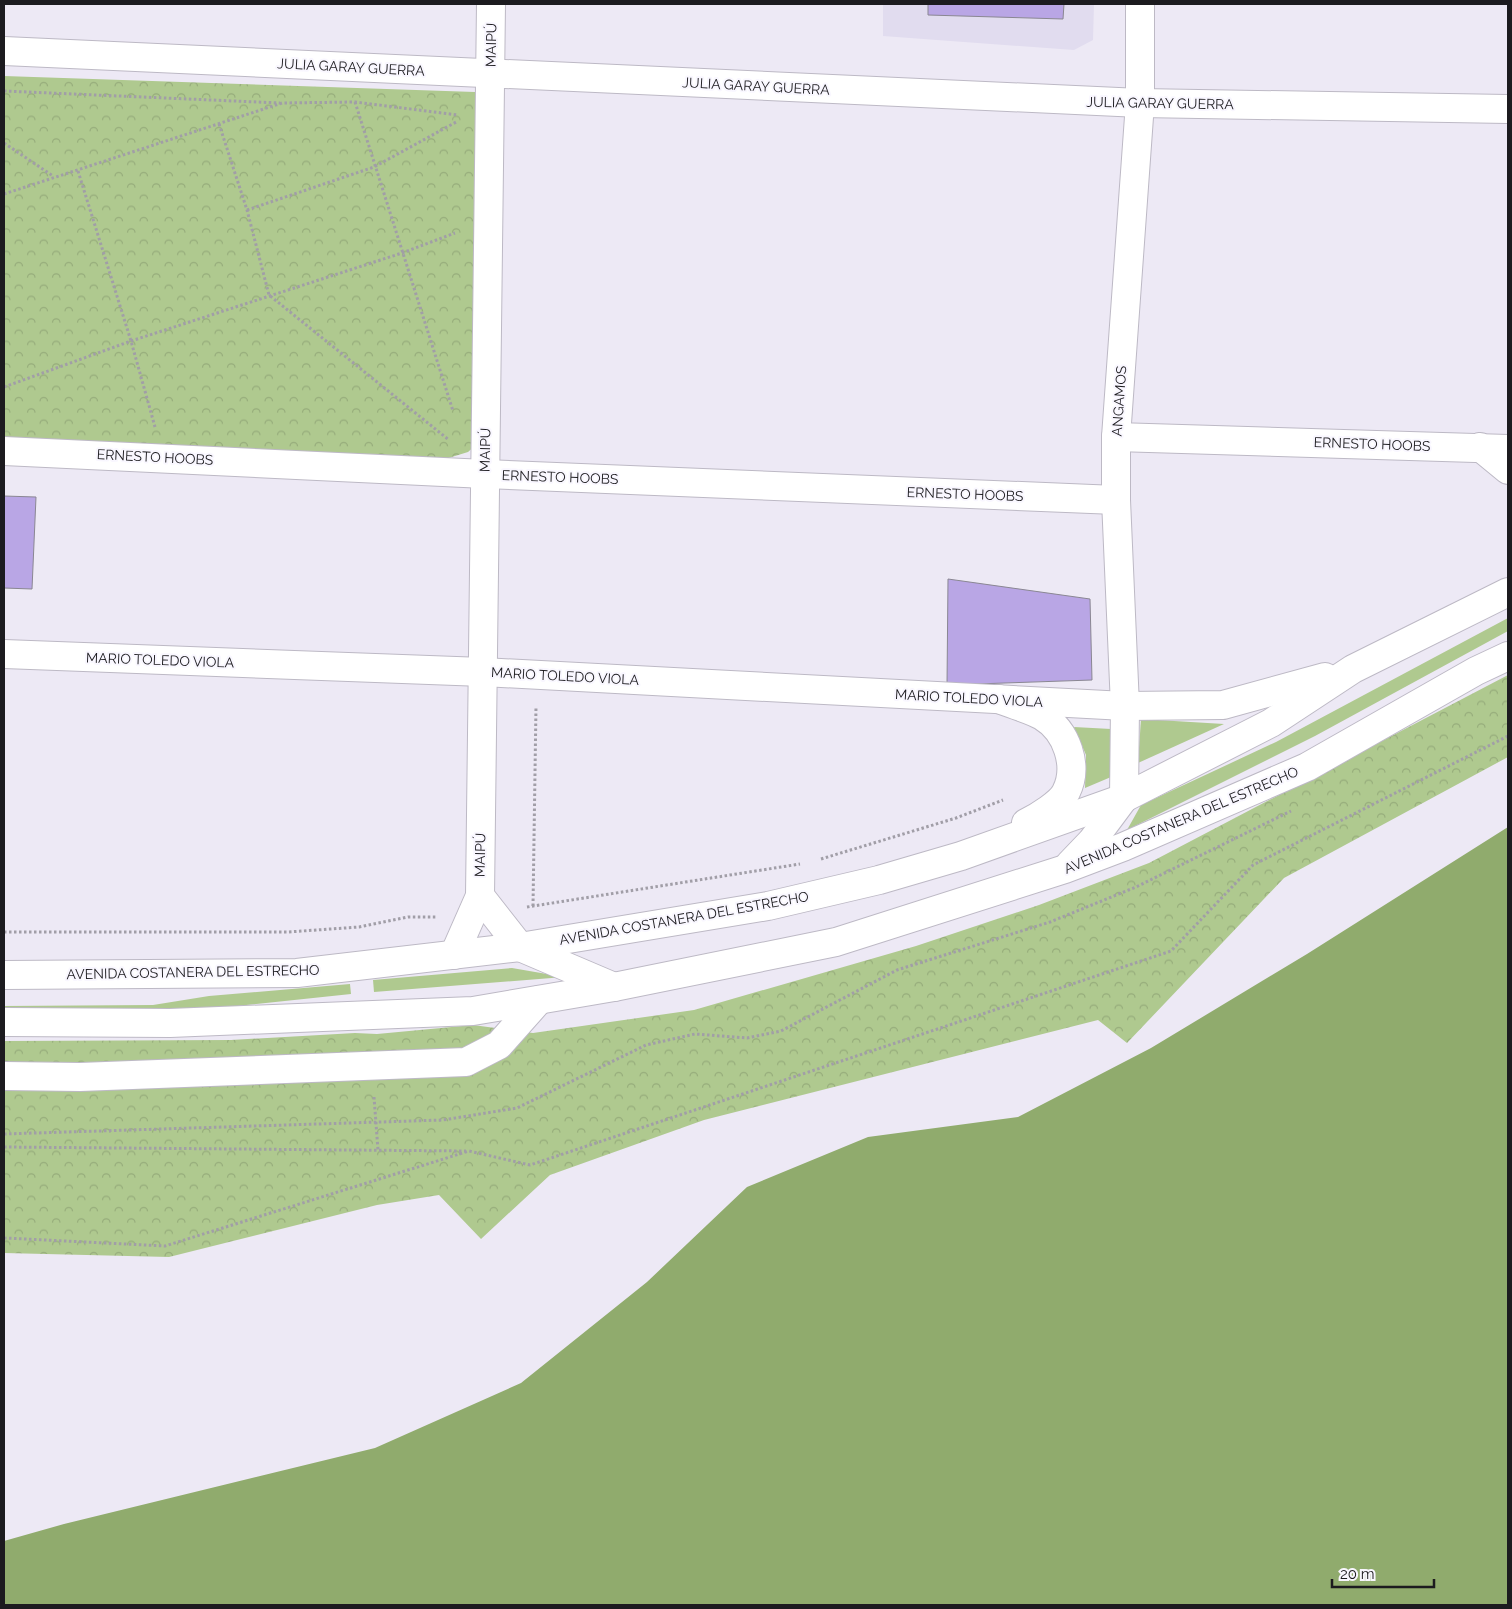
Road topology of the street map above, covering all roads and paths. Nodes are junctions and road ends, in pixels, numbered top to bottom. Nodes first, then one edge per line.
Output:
1 (491, 4) edge
2 (1140, 4) edge
3 (4, 51) edge
4 (490, 74) junction
5 (4, 91) edge
6 (355, 102) junction
7 (282, 103) junction
8 (1140, 103) junction
9 (1508, 109) edge
10 (219, 124) junction
11 (4, 143) edge
12 (374, 167) junction
13 (78, 171) junction
14 (53, 176) junction
15 (4, 194) edge
16 (247, 210) junction
17 (455, 233) dead end
18 (402, 253) junction
19 (269, 295) junction
20 (131, 341) junction
21 (4, 388) edge
22 (454, 414) dead end
23 (454, 434) dead end
24 (1116, 437) junction
25 (1480, 447) junction
26 (1508, 449) edge
27 (4, 451) edge
28 (161, 457) junction
29 (1508, 470) edge
30 (485, 474) junction
31 (1116, 500) junction
32 (1508, 592) edge
33 (4, 654) edge
34 (1508, 656) edge
35 (1353, 669) junction
36 (483, 672) junction
37 (999, 699) junction
38 (536, 703) dead end
39 (1125, 706) junction
40 (1508, 736) edge
41 (1124, 798) junction
42 (1006, 799) dead end
43 (961, 856) junction
44 (819, 859) dead end
45 (801, 864) dead end
46 (1065, 869) junction
47 (534, 906) junction
48 (481, 907) junction
49 (4, 932) edge
50 (520, 947) junction
51 (454, 955) junction
52 (15, 974) edge
53 (614, 987) junction
54 (4, 991) edge
55 (539, 1000) junction
56 (4, 1022) edge
57 (4, 1076) edge
58 (4, 1146) edge
59 (469, 1151) junction
60 (4, 1238) edge

1 - 4 street, MAIPÚ
2 - 8 street, ANGAMOS
3 - 4 street, JULIA GARAY GUERRA
4 - 8 street, JULIA GARAY GUERRA
4 - 30 street, MAIPÚ
5 - 7 path
6 - 7 path
6 - 12 path
6 - 12 path
7 - 10 path
8 - 9 street, JULIA GARAY GUERRA
8 - 24 street, ANGAMOS
10 - 13 path
10 - 16 path
11 - 14 path
12 - 16 path
12 - 18 path
13 - 14 path
13 - 20 path
14 - 15 path
16 - 19 path
17 - 18 path
18 - 19 path
18 - 22 path
19 - 20 path
19 - 23 path
20 - 21 path
20 - 28 path
24 - 25 street, ERNESTO HOOBS
24 - 31 street, ANGAMOS
25 - 26 street, ERNESTO HOOBS
25 - 29 street
27 - 28 street, ERNESTO HOOBS
28 - 30 street, ERNESTO HOOBS
30 - 31 street, ERNESTO HOOBS
30 - 36 street, MAIPÚ
31 - 39 street, ANGAMOS
32 - 35 street, AVENIDA COSTANERA DEL ESTRECHO
33 - 36 street, MARIO TOLEDO VIOLA
34 - 46 street, AVENIDA COSTANERA DEL ESTRECHO
35 - 39 street, MARIO TOLEDO VIOLA
35 - 41 street, AVENIDA COSTANERA DEL ESTRECHO
36 - 37 street, MARIO TOLEDO VIOLA
36 - 48 street, MAIPÚ
37 - 39 street, MARIO TOLEDO VIOLA
37 - 43 street
38 - 47 path
39 - 41 street, ANGAMOS
40 - 59 path
41 - 43 street, AVENIDA COSTANERA DEL ESTRECHO
41 - 46 street
42 - 44 path
43 - 50 street, AVENIDA COSTANERA DEL ESTRECHO
45 - 47 path
46 - 53 street, AVENIDA COSTANERA DEL ESTRECHO
47 - 48 path
48 - 49 path
48 - 50 street
48 - 51 street, MAIPÚ
50 - 51 street, AVENIDA COSTANERA DEL ESTRECHO
50 - 53 street
51 - 52 street, AVENIDA COSTANERA DEL ESTRECHO
52 - 54 street
53 - 55 street, AVENIDA COSTANERA DEL ESTRECHO
55 - 56 street, AVENIDA COSTANERA DEL ESTRECHO
55 - 57 street
58 - 59 path
59 - 60 path

